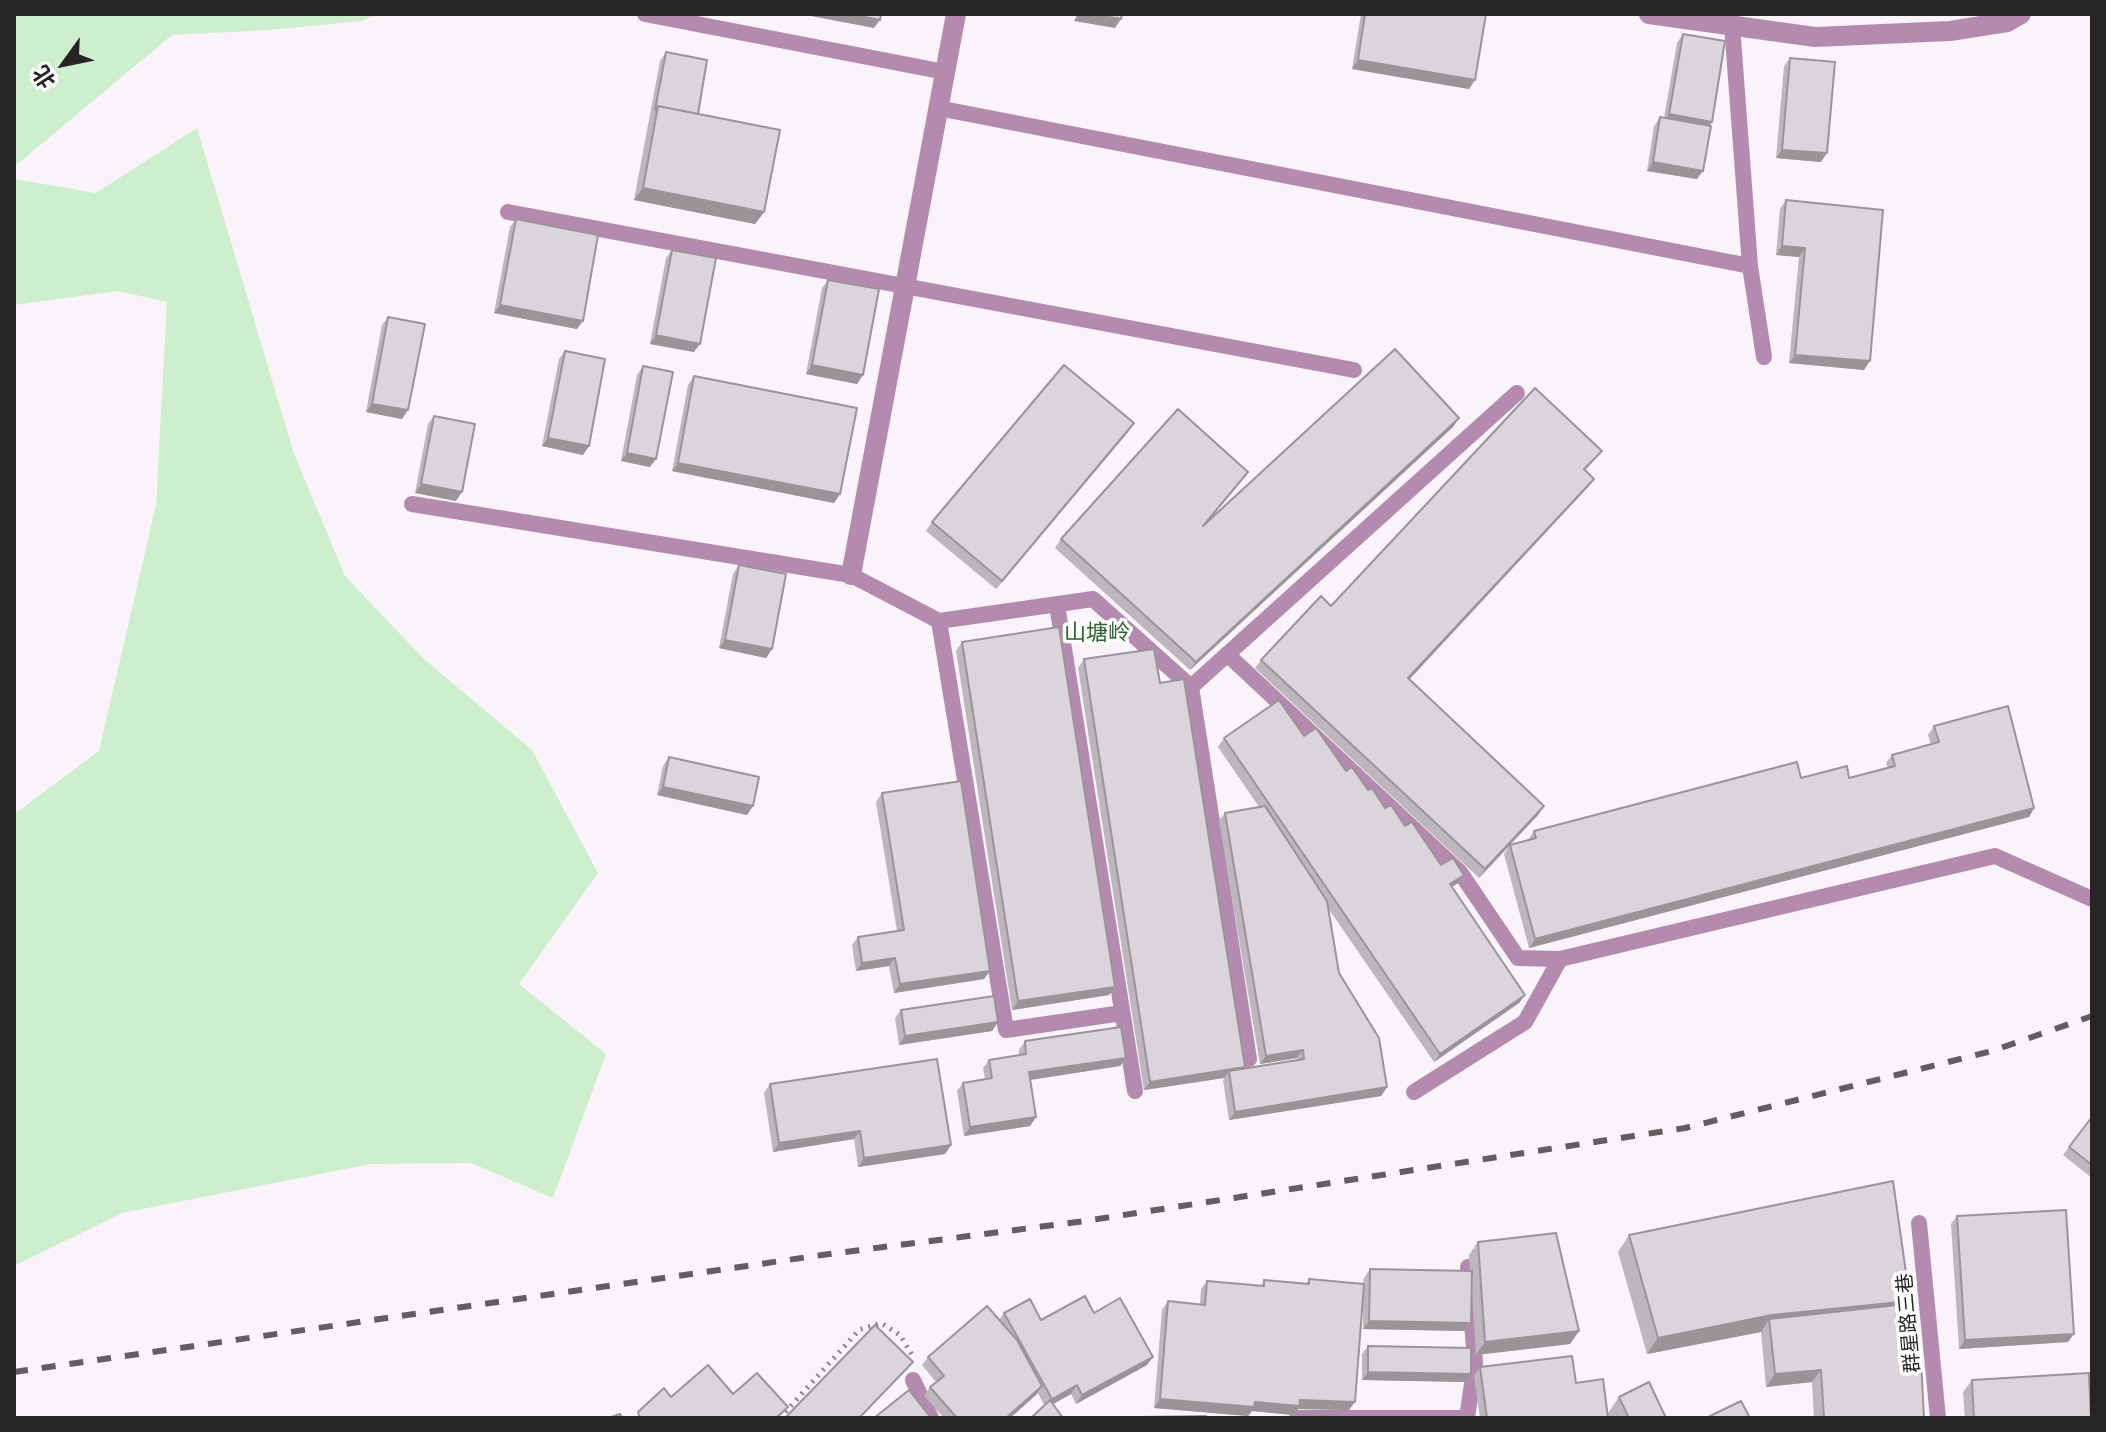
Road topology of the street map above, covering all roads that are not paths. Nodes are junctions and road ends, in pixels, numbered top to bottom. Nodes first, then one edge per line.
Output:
1 (645, 14) edge
2 (956, 14) edge
3 (1649, 14) edge
4 (2021, 14) edge
5 (1732, 25) junction
6 (945, 72) junction
7 (938, 108) junction
8 (508, 212) dead end
9 (1750, 266) junction
10 (906, 286) junction
11 (1764, 357) dead end
12 (1354, 370) dead end
13 (1517, 393) dead end
14 (412, 504) dead end
15 (851, 575) junction
16 (1057, 605) junction
17 (939, 621) junction
18 (1227, 654) junction
19 (1191, 687) junction
20 (2092, 899) edge
21 (1560, 959) junction
22 (1122, 1013) junction
23 (1249, 1059) dead end
24 (1135, 1091) dead end
25 (1414, 1092) dead end
26 (1919, 1223) dead end
27 (1468, 1267) edge
28 (913, 1380) road end
29 (931, 1418) edge
30 (1297, 1418) edge
31 (1467, 1418) edge
32 (1938, 1418) edge

1 - 6 lane
2 - 6 street
3 - 5 street
4 - 5 street
5 - 9 lane
6 - 7 street
7 - 9 lane
7 - 10 street
8 - 10 lane
9 - 11 lane
10 - 12 lane
10 - 15 street
13 - 18 lane
14 - 15 lane
15 - 17 lane
16 - 17 lane
16 - 19 lane
16 - 22 lane
17 - 22 lane
18 - 19 lane
18 - 21 lane
19 - 23 lane
20 - 21 lane
21 - 25 lane
22 - 24 lane
26 - 32 lane, 群星路三巷
27 - 31 lane
28 - 29 lane
30 - 31 lane

